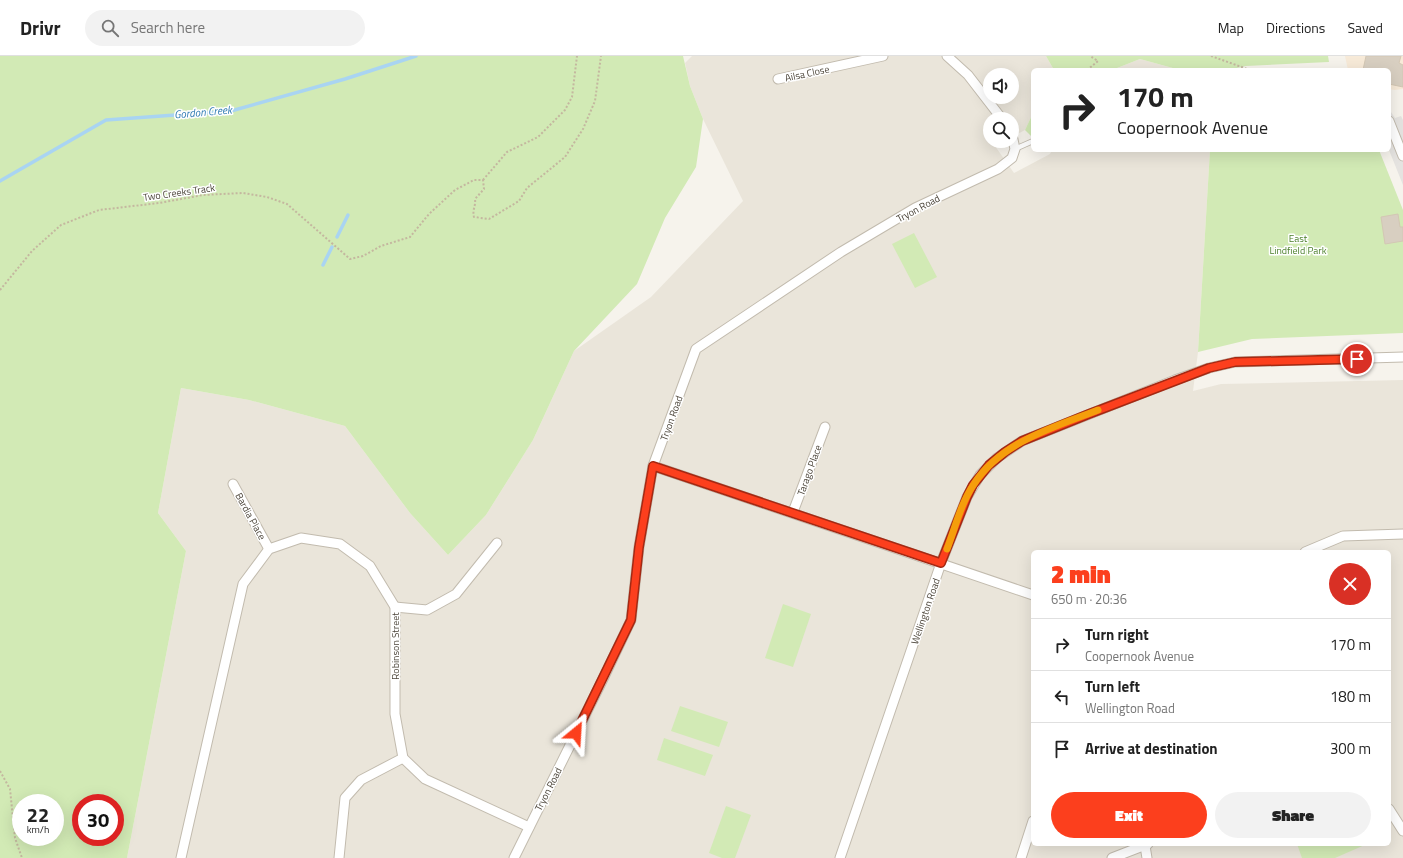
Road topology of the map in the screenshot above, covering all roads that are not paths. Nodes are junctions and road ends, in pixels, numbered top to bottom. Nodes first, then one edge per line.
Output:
1 (884, 56) edge
2 (947, 56) edge
3 (778, 79) dead end
4 (997, 112) edge
5 (1391, 126) edge
6 (1031, 142) edge
7 (1014, 149) joint
8 (1403, 156) edge
9 (1403, 358) edge
10 (825, 427) dead end
11 (653, 466) junction
12 (234, 484) dead end
13 (793, 512) junction
14 (1403, 534) edge
15 (497, 543) dead end
16 (269, 549) junction
17 (1310, 550) edge
18 (941, 563) junction
19 (1031, 594) edge
20 (395, 607) junction
21 (403, 758) junction
22 (1391, 812) edge
23 (1031, 826) edge
24 (528, 827) junction
25 (1403, 831) edge
26 (1144, 846) edge
27 (1147, 846) edge
28 (181, 858) edge
29 (339, 858) edge
30 (514, 858) edge
31 (840, 858) edge
32 (1021, 858) edge
33 (1112, 858) edge
34 (1147, 858) edge

1 - 3 street, Ailsa Close
2 - 4 street
5 - 8 street
6 - 7 lane
7 - 11 street, Tryon Road
9 - 18 street, Wellington Road
10 - 13 street, Tarago Place
11 - 13 street
11 - 24 street, Tryon Road
12 - 16 street, Bardia Place
13 - 18 street
14 - 17 street
15 - 20 street
16 - 20 street, Robinson Street
16 - 28 street
18 - 19 street
18 - 31 street, Wellington Road
20 - 21 street, Robinson Street
21 - 24 street
21 - 29 street
22 - 25 street
23 - 32 street
24 - 30 street, Tryon Road
26 - 33 street
27 - 34 street

